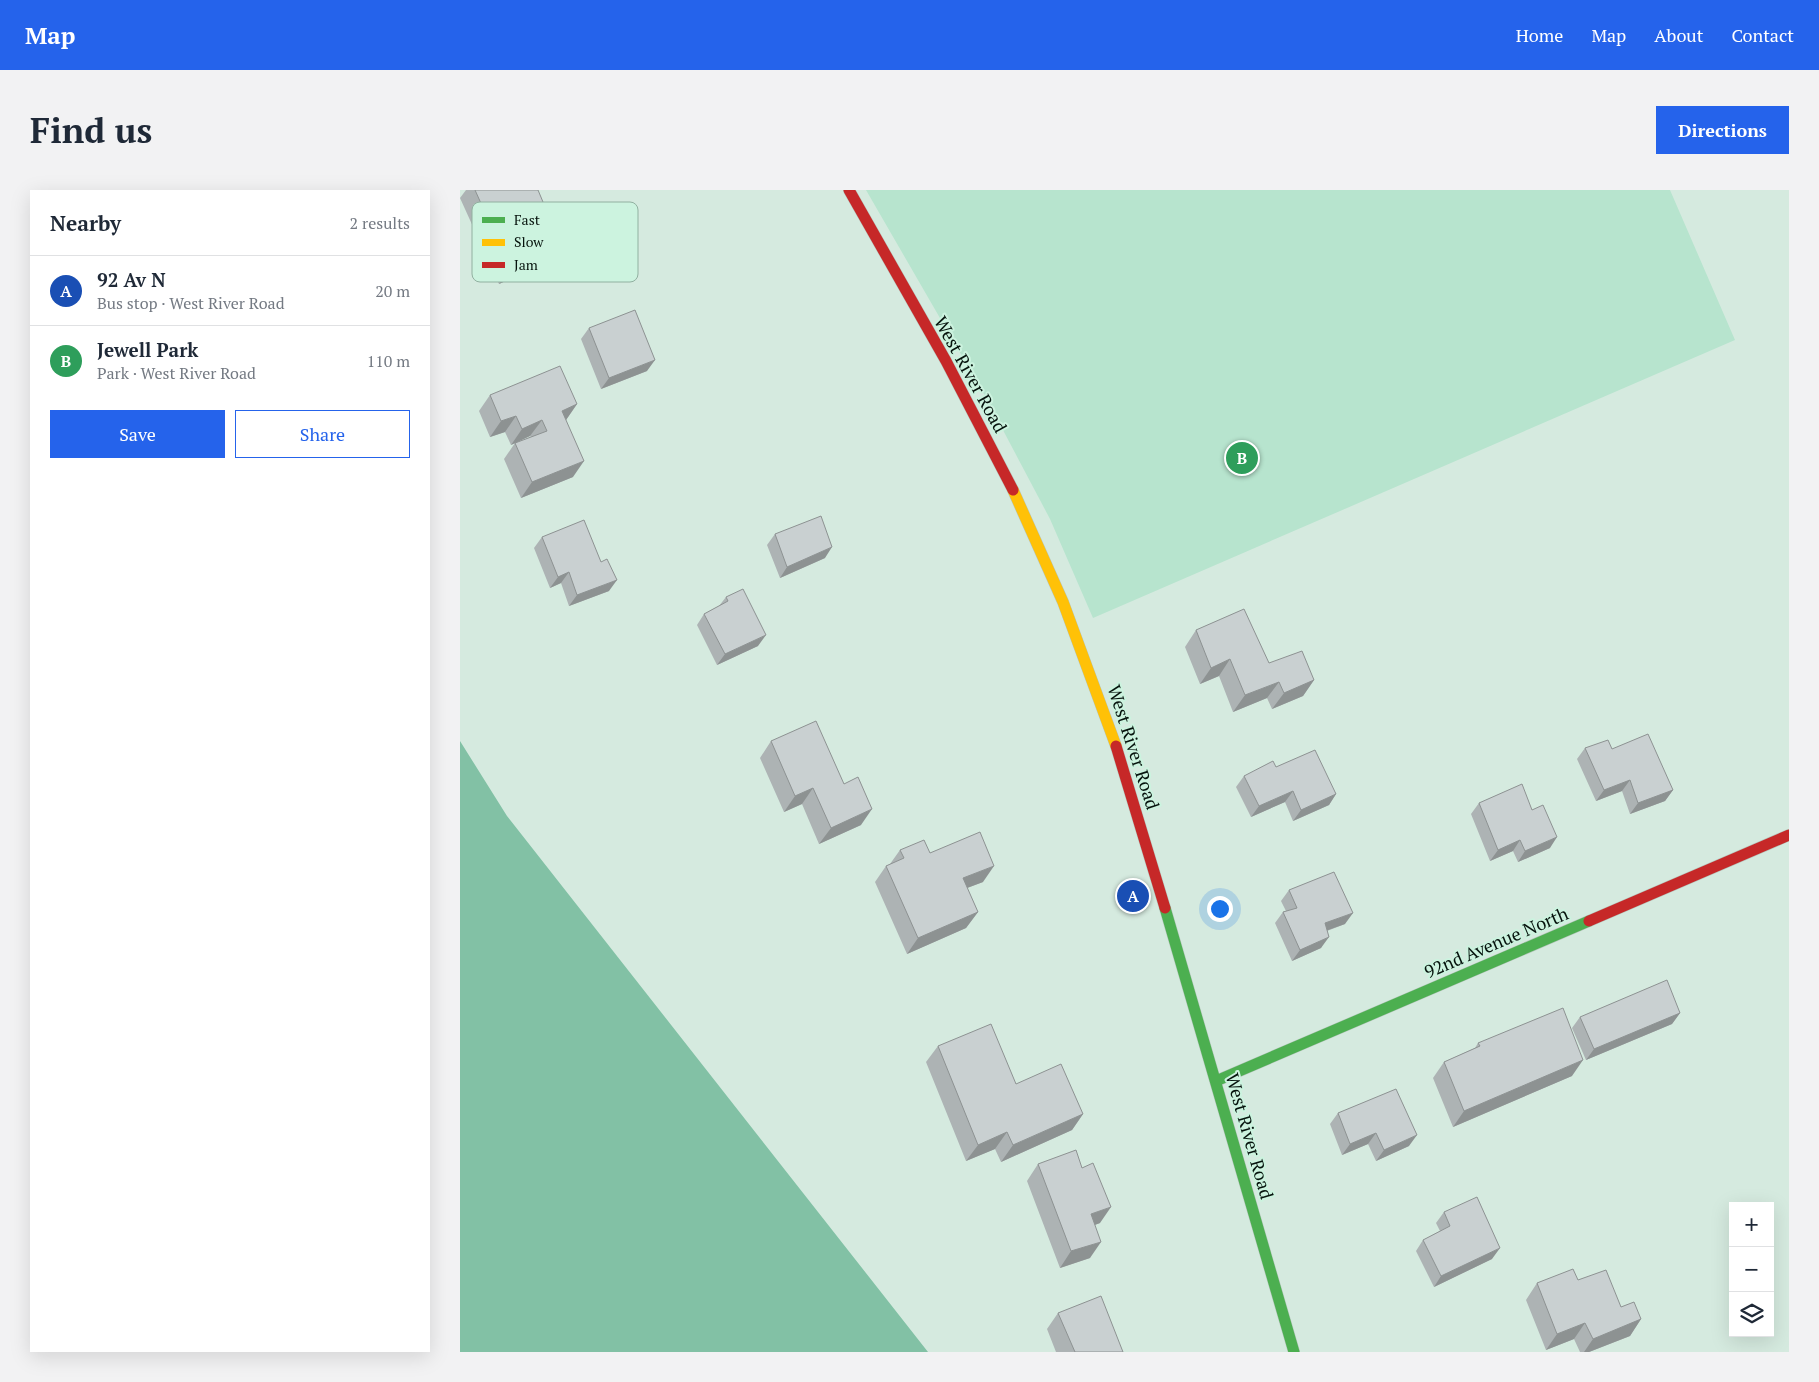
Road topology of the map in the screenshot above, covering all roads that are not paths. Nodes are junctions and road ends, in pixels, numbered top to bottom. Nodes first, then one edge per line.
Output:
1 (849, 190) edge
2 (1789, 836) edge
3 (1216, 1081) junction
4 (1294, 1352) edge

1 - 3 street, West River Road
2 - 3 street, 92nd Avenue North
3 - 4 street, West River Road

